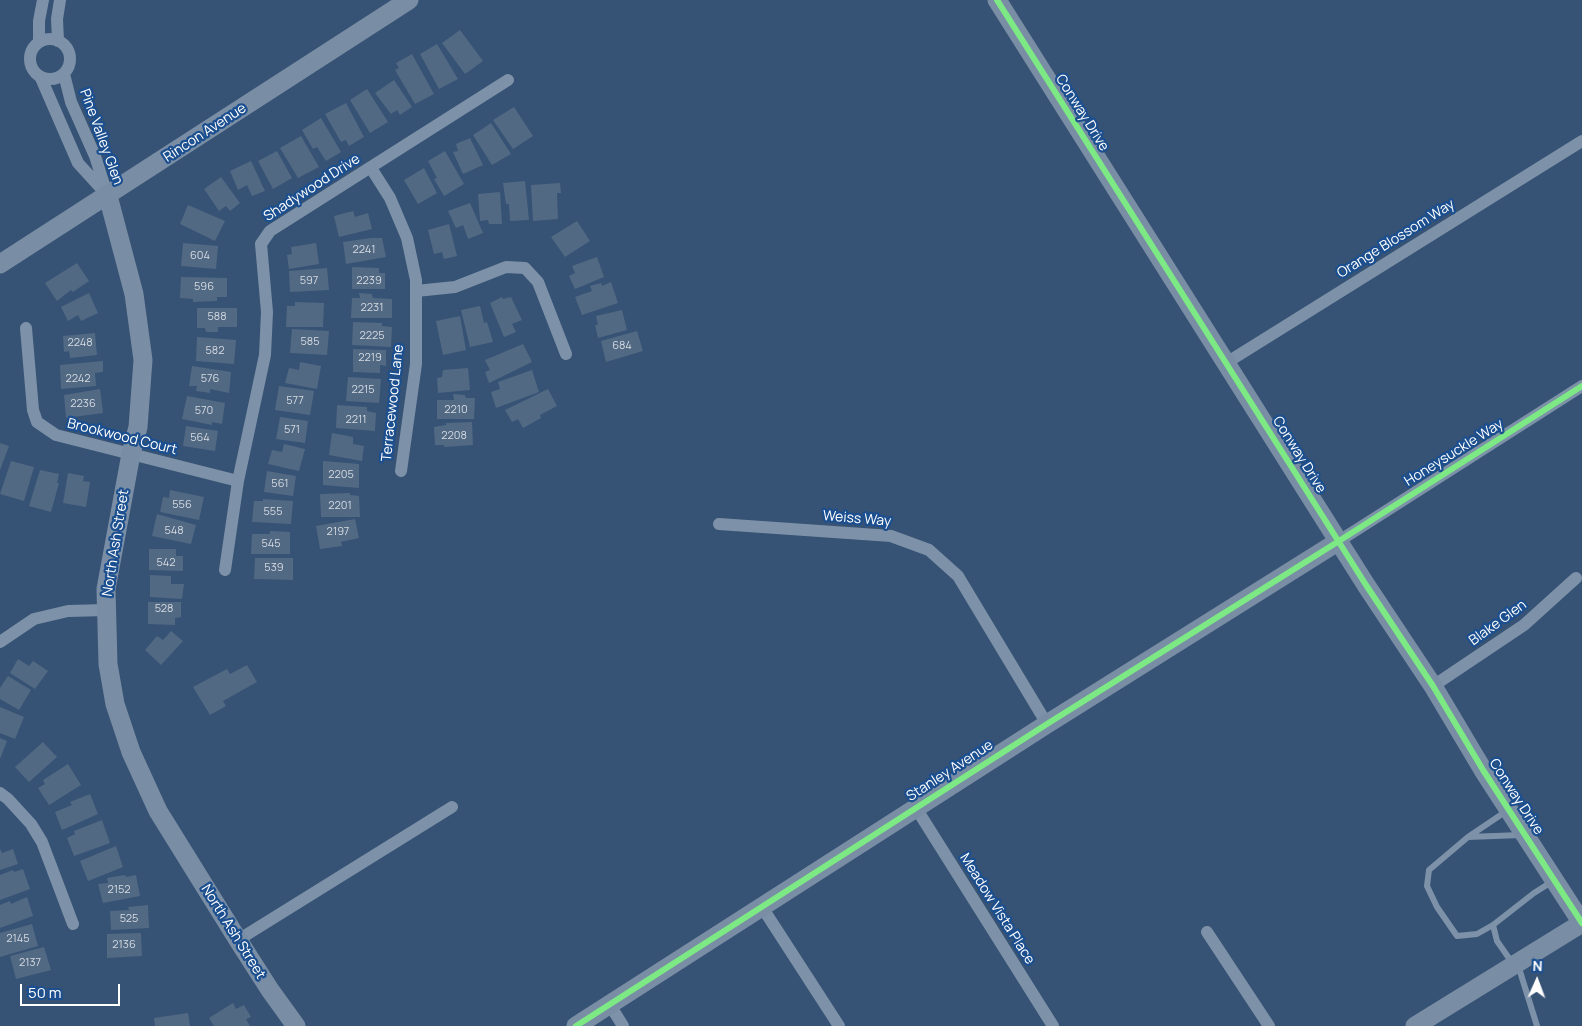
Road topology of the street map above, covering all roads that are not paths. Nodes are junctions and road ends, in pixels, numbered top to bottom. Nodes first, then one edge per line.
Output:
1 (43, 0) edge
2 (60, 0) edge
3 (410, 0) edge
4 (997, 0) edge
5 (58, 41) junction
6 (39, 42) junction
7 (64, 74) junction
8 (41, 78) junction
9 (508, 80) dead end
10 (1582, 141) edge
11 (371, 168) junction
12 (108, 196) junction
13 (0, 264) edge
14 (416, 291) junction
15 (26, 328) dead end
16 (566, 354) dead end
17 (1226, 363) junction
18 (1582, 386) edge
19 (131, 454) junction
20 (401, 471) dead end
21 (238, 481) junction
22 (719, 524) dead end
23 (1339, 541) junction
24 (225, 570) dead end
25 (1576, 578) dead end
26 (106, 610) junction
27 (0, 642) edge
28 (1433, 686) junction
29 (1047, 724) junction
30 (0, 793) edge
31 (452, 807) dead end
32 (916, 808) junction
33 (1509, 810) junction
34 (1525, 834) junction
35 (1468, 837) junction
36 (1554, 880) junction
37 (762, 907) junction
38 (1582, 923) edge
39 (73, 924) dead end
40 (1492, 925) junction
41 (1207, 932) dead end
42 (238, 940) junction
43 (1515, 964) junction
44 (610, 1005) junction
45 (296, 1026) edge
46 (576, 1026) edge
47 (623, 1026) edge
48 (839, 1026) edge
49 (1053, 1026) edge
50 (1268, 1026) edge
51 (1415, 1026) edge
52 (1538, 1026) edge

1 - 6 street, Pine Valley Glen
2 - 5 street, Pine Valley Glen
3 - 12 street, Rincon Avenue
4 - 17 street, Conway Drive
5 - 6 street
5 - 7 street, Pine Valley Glen
6 - 8 street, Pine Valley Glen
7 - 8 street
7 - 12 street, Pine Valley Glen
8 - 12 street, Pine Valley Glen
9 - 11 street, Shadywood Drive
10 - 17 street, Orange Blossom Way
11 - 14 street, Terracewood Lane
11 - 21 street, Shadywood Drive
12 - 13 street, Rincon Avenue
12 - 19 street, North Ash Street
14 - 16 street
14 - 20 street, Terracewood Lane
15 - 19 street, Brookwood Court
17 - 23 street, Conway Drive
18 - 23 street, Honeysuckle Way
19 - 21 street, Brookwood Court
19 - 26 street, North Ash Street
21 - 24 street, Shadywood Drive
22 - 29 street, Weiss Way
23 - 28 street, Conway Drive
23 - 29 street, Stanley Avenue
25 - 28 street, Blake Glen
26 - 27 street
26 - 42 street, North Ash Street
28 - 33 street, Conway Drive
29 - 32 street, Stanley Avenue
30 - 39 street
31 - 42 street
32 - 37 street, Stanley Avenue
32 - 49 street, Meadow Vista Place
33 - 34 street, Conway Drive
33 - 35 lane
34 - 35 lane
34 - 36 street, Conway Drive
35 - 40 lane
36 - 38 street, Conway Drive
36 - 40 lane
37 - 44 street, Stanley Avenue
37 - 48 street
38 - 43 street
40 - 43 lane
41 - 50 street
42 - 45 street, North Ash Street
43 - 51 street
43 - 52 lane
44 - 46 street, Stanley Avenue
44 - 47 street

